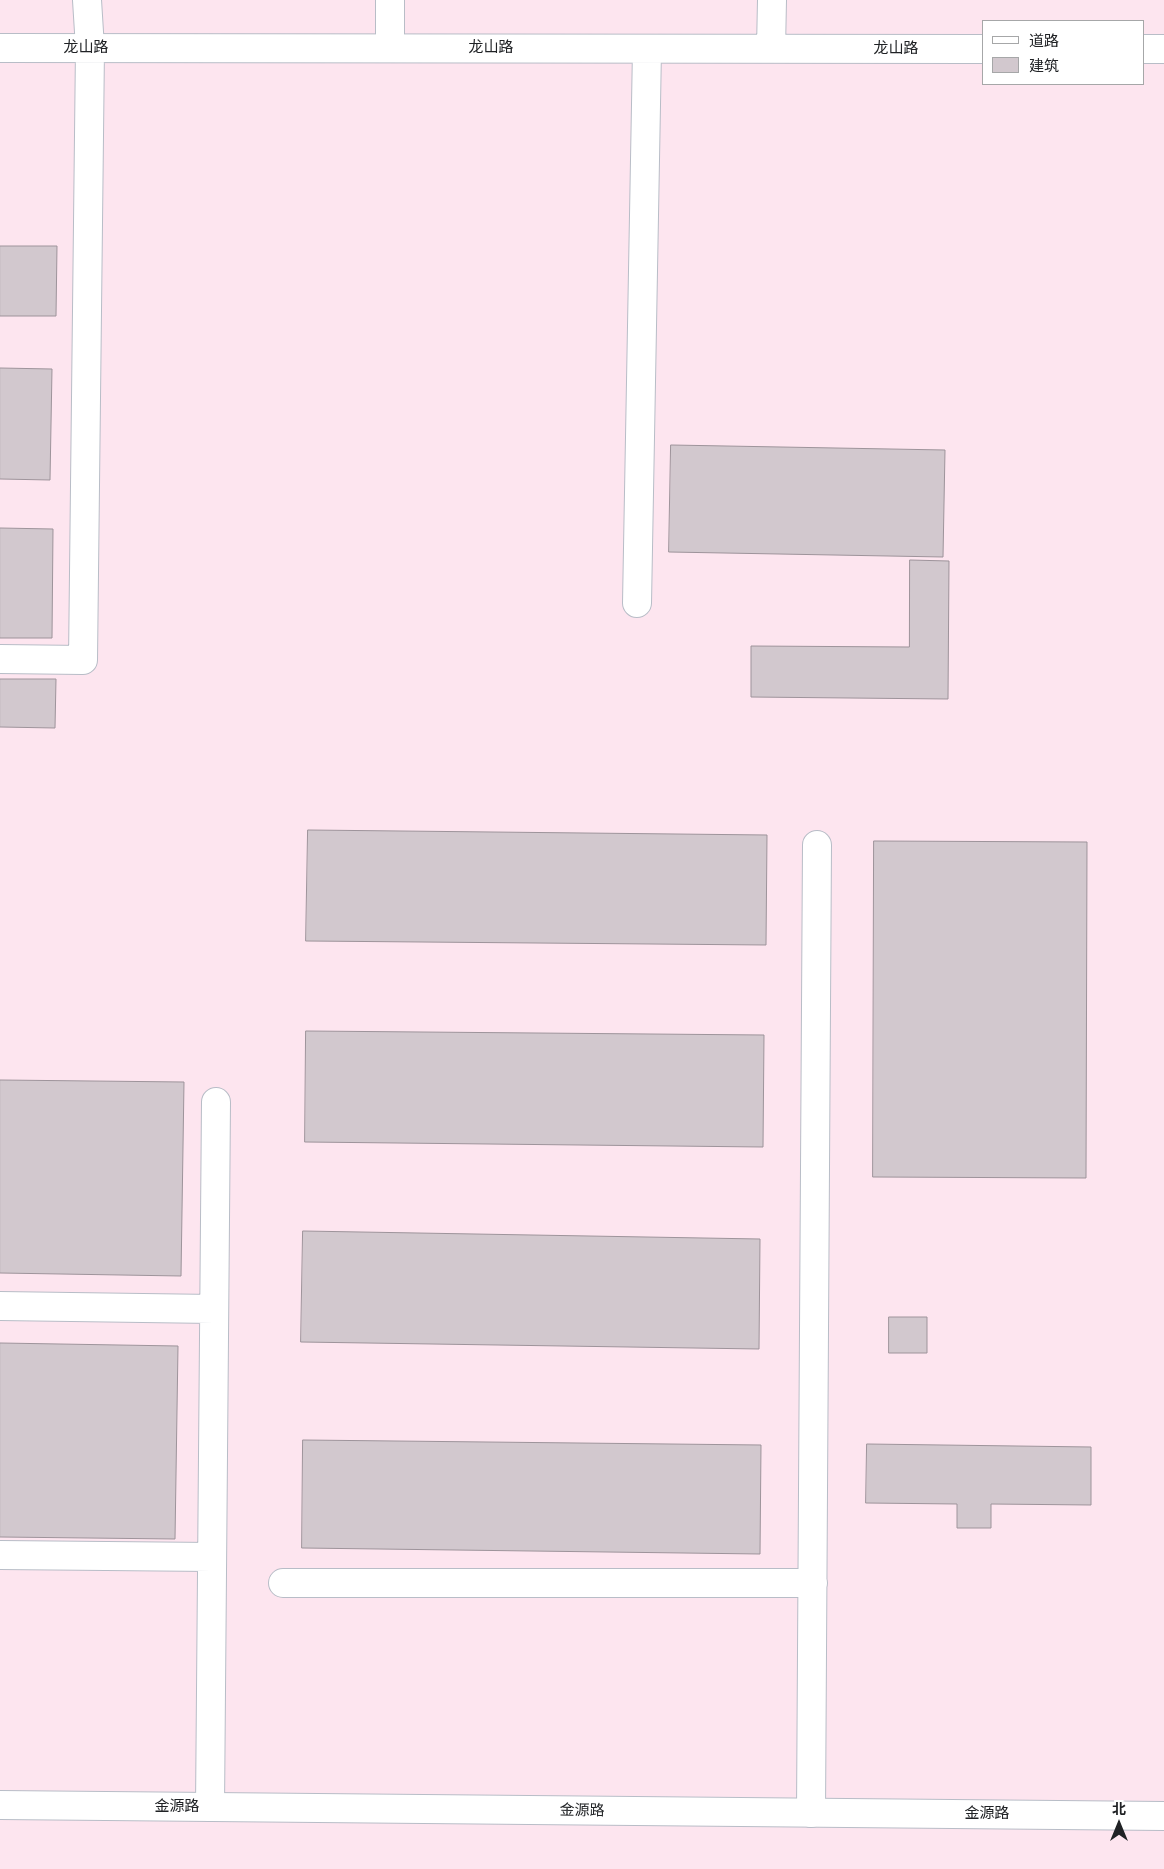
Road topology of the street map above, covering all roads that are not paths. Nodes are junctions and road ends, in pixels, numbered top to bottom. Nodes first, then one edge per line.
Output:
1 (87, 0) edge
2 (390, 0) edge
3 (772, 0) edge
4 (0, 48) edge
5 (90, 48) junction
6 (390, 48) junction
7 (647, 49) junction
8 (771, 49) junction
9 (982, 49) edge
10 (1144, 49) edge
11 (1164, 49) edge
12 (637, 603) dead end
13 (0, 659) edge
14 (818, 845) dead end
15 (216, 1102) dead end
16 (0, 1306) edge
17 (214, 1309) junction
18 (0, 1555) edge
19 (212, 1557) junction
20 (283, 1582) dead end
21 (813, 1583) junction
22 (0, 1806) edge
23 (210, 1807) junction
24 (812, 1813) junction
25 (1164, 1816) edge

1 - 5 main road
2 - 6 main road
3 - 8 main road
4 - 5 main road, 龙山路
5 - 6 main road, 龙山路
5 - 13 main road
6 - 7 main road, 龙山路
7 - 8 main road, 龙山路
7 - 12 main road
8 - 9 main road, 龙山路
10 - 11 main road
14 - 21 main road
15 - 17 main road
16 - 17 main road
17 - 19 main road
18 - 19 main road
19 - 23 main road
20 - 21 main road
21 - 24 main road
22 - 23 main road, 金源路
23 - 24 main road, 金源路
24 - 25 main road, 金源路

